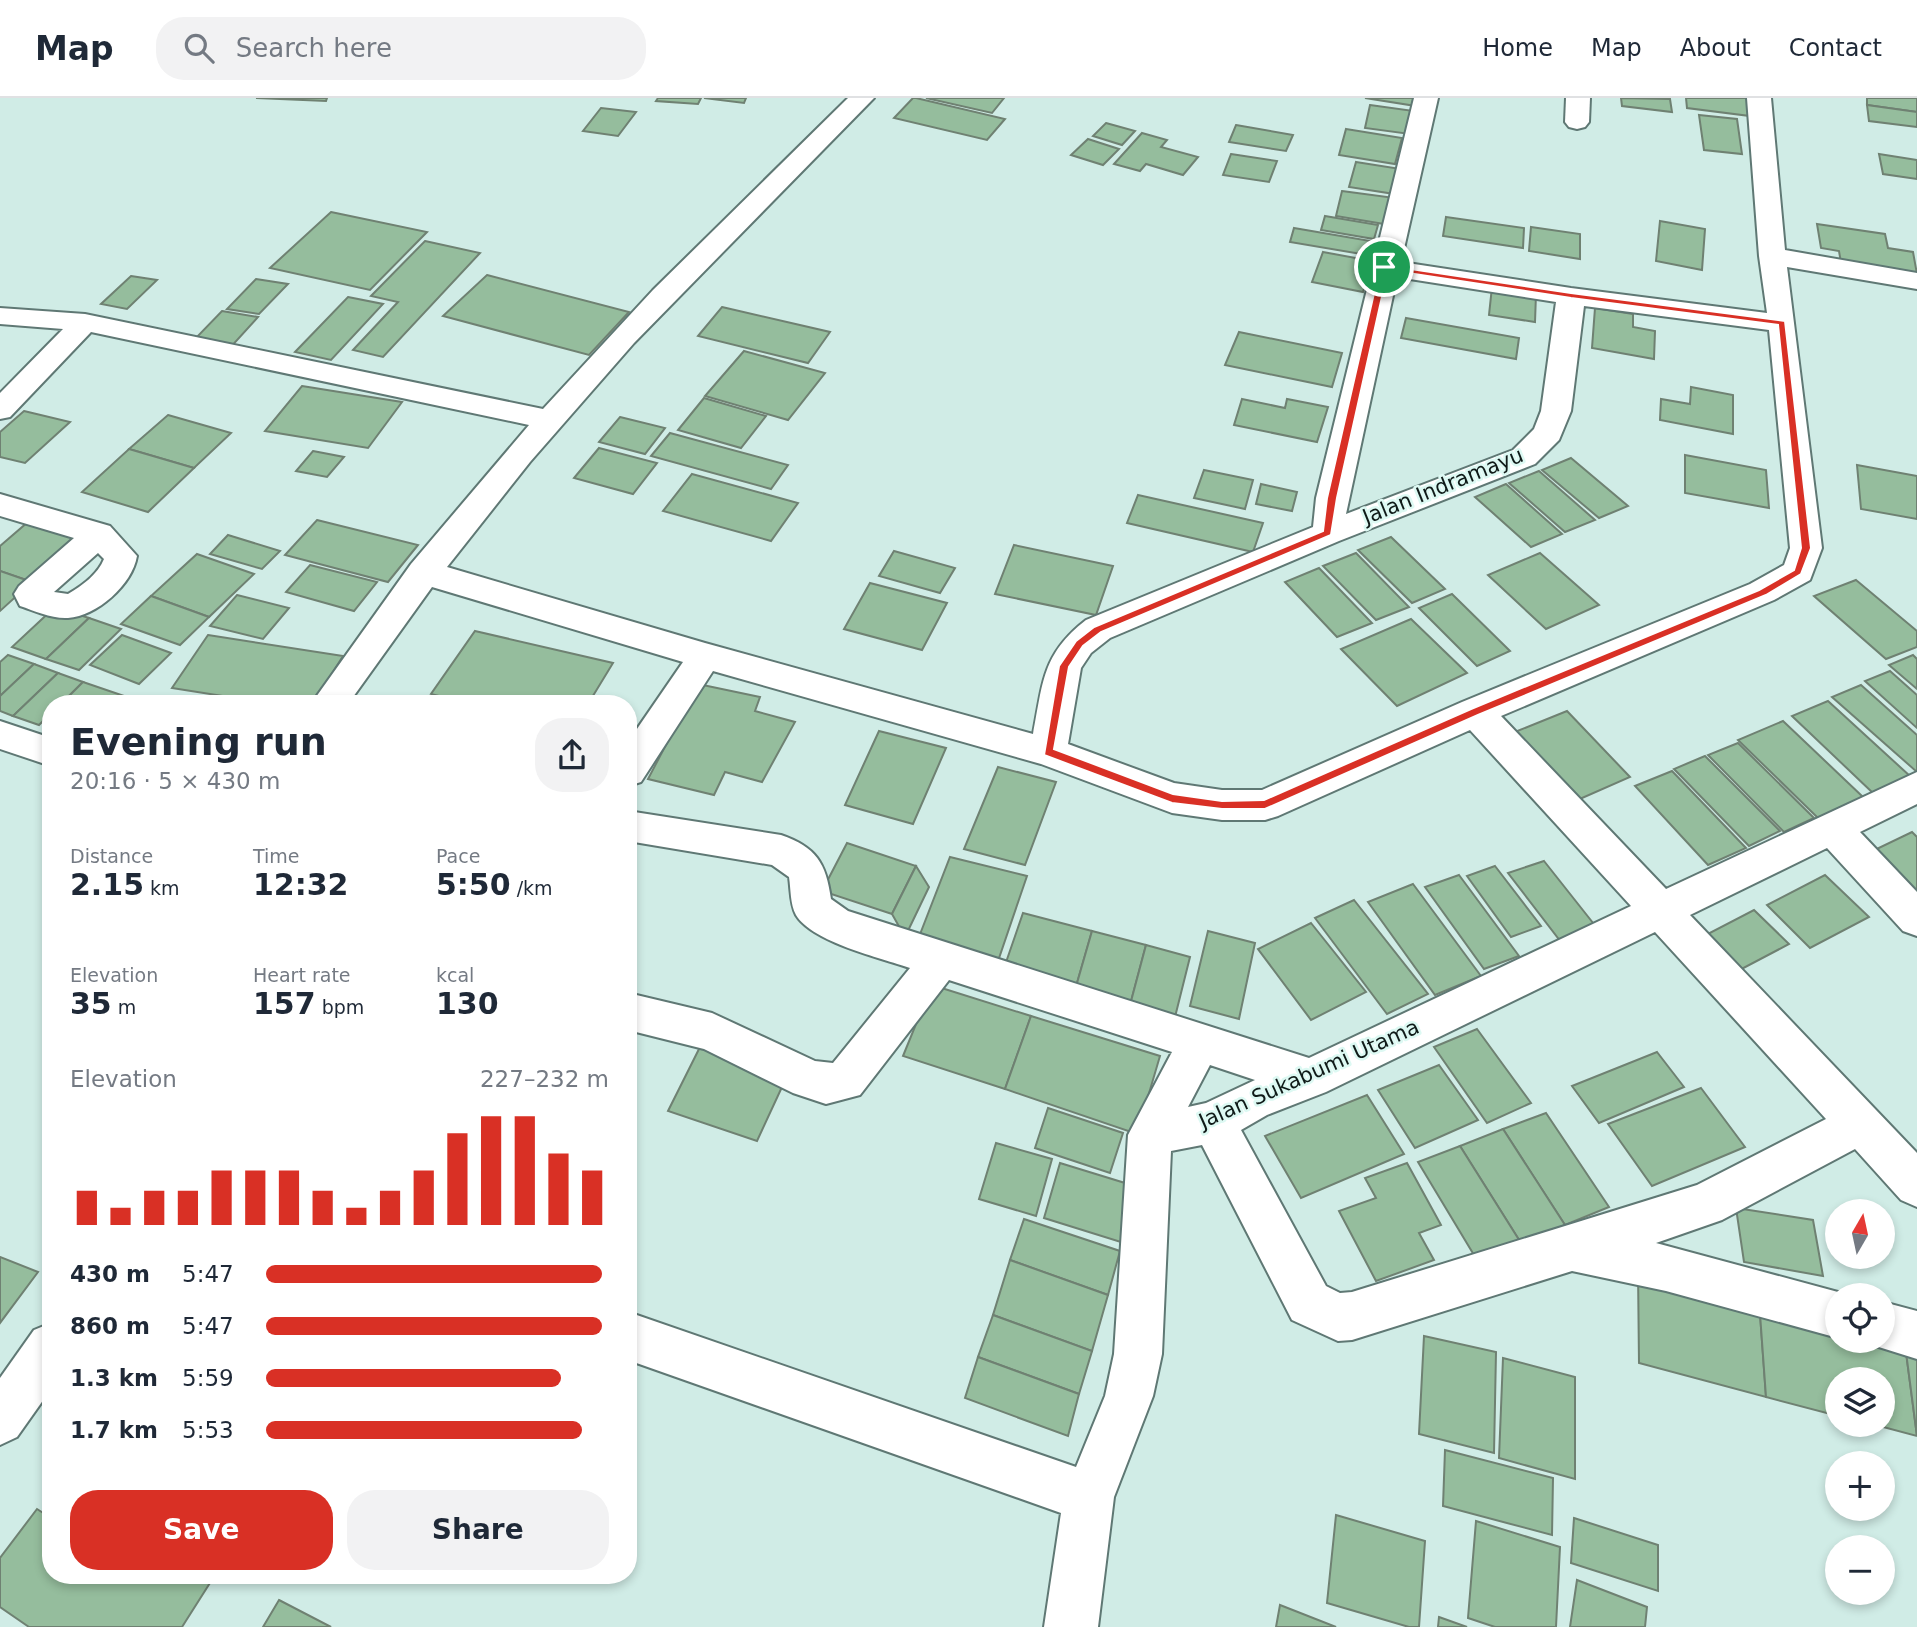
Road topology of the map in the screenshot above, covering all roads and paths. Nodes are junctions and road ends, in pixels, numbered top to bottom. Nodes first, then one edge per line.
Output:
1 (862, 98) edge
2 (1426, 98) edge
3 (1578, 98) edge
4 (1759, 98) edge
5 (1577, 122) dead end
6 (1772, 256) junction
7 (1384, 267) junction
8 (1917, 281) edge
9 (1571, 296) junction
10 (0, 316) edge
11 (85, 322) junction
12 (1782, 323) junction
13 (0, 410) edge
14 (550, 420) junction
15 (0, 505) edge
16 (1328, 533) junction
17 (99, 534) dead end
18 (423, 572) junction
19 (705, 656) junction
20 (334, 695) edge
21 (1475, 712) junction
22 (0, 735) edge
23 (42, 749) edge
24 (1048, 752) junction
25 (637, 758) edge
26 (1917, 787) edge
27 (637, 827) edge
28 (1832, 827) junction
29 (1660, 909) junction
30 (1917, 919) edge
31 (940, 961) junction
32 (637, 1013) edge
33 (1199, 1043) junction
34 (1311, 1078) junction
35 (1213, 1122) junction
36 (1860, 1125) junction
37 (1150, 1135) junction
38 (1917, 1185) edge
39 (1572, 1248) junction
40 (1825, 1311) edge
41 (1895, 1329) edge
42 (1917, 1335) edge
43 (637, 1339) edge
44 (42, 1360) edge
45 (0, 1420) edge
46 (1089, 1497) junction
47 (1071, 1627) edge

1 - 14 street
2 - 7 street
3 - 5 street
4 - 6 street
6 - 8 street
6 - 12 street
7 - 9 street
7 - 16 street
9 - 12 street
9 - 16 street, Jalan Indramayu
10 - 11 street
11 - 13 street
11 - 14 street
12 - 21 street
14 - 18 street
15 - 17 street
16 - 24 street, Jalan Indramayu
18 - 19 street
18 - 20 street
19 - 24 street
19 - 25 street
21 - 24 street
21 - 29 street
22 - 23 street
26 - 28 street, Jalan Sukabumi Utama
27 - 31 street
28 - 29 street, Jalan Sukabumi Utama
28 - 30 street
29 - 34 street, Jalan Sukabumi Utama
29 - 36 street
31 - 32 street
31 - 33 street
33 - 34 street
33 - 37 street
34 - 35 street, Jalan Sukabumi Utama
35 - 37 street, Jalan Sukabumi Utama
35 - 39 street
36 - 38 street
36 - 39 street
37 - 46 street
39 - 40 street
41 - 42 street
43 - 46 street
44 - 45 street
46 - 47 street

